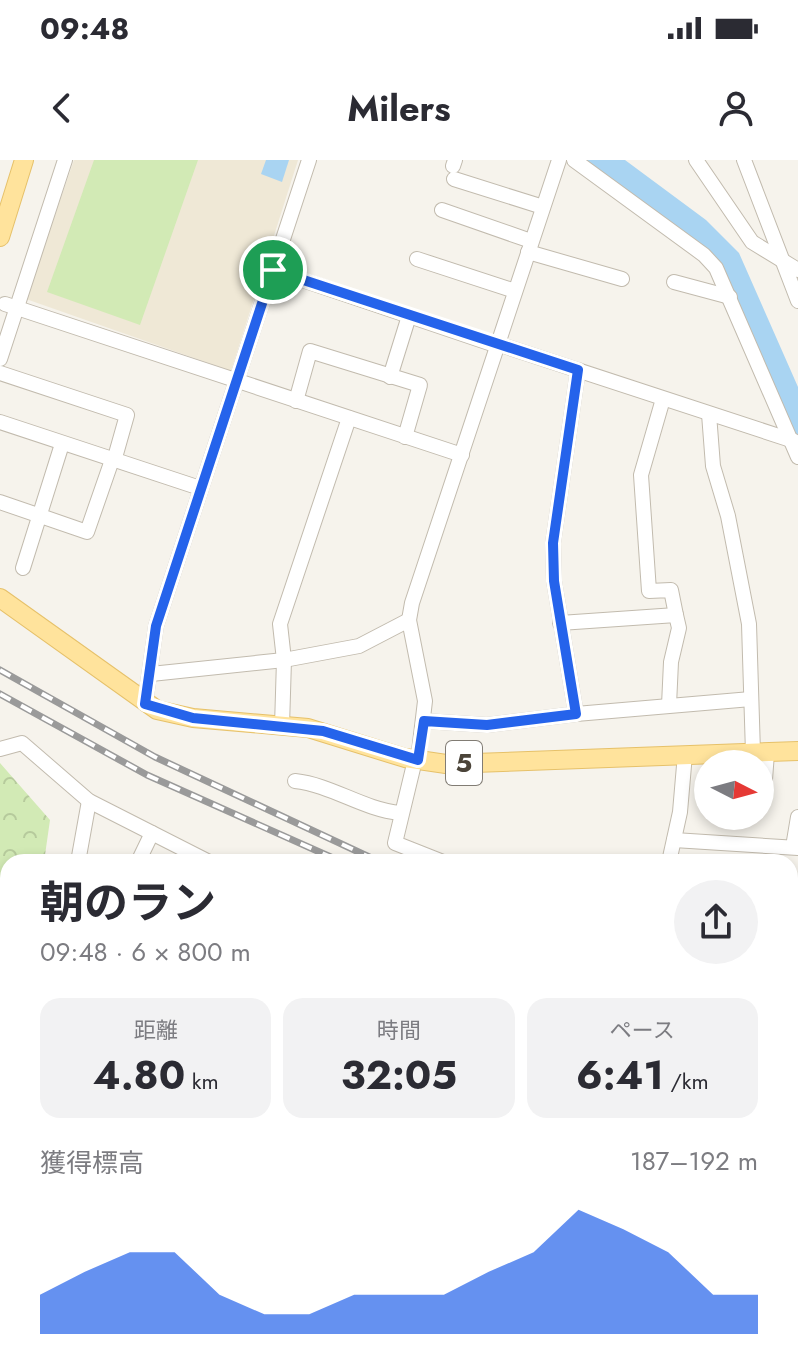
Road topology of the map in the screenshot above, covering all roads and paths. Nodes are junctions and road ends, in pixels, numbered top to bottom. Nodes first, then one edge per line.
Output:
1 (24, 160) edge
2 (65, 160) edge
3 (309, 160) edge
4 (574, 160) edge
5 (696, 160) edge
6 (744, 160) edge
7 (556, 161) edge
8 (454, 168) edge
9 (543, 207) junction
10 (442, 210) dead end
11 (0, 237) edge
12 (529, 246) junction
13 (417, 259) dead end
14 (784, 262) junction
15 (273, 270) junction
16 (798, 270) edge
17 (622, 279) dead end
18 (674, 282) dead end
19 (515, 291) junction
20 (730, 297) junction
21 (798, 301) edge
22 (11, 306) junction
23 (409, 316) junction
24 (498, 345) junction
25 (0, 359) edge
26 (578, 370) junction
27 (0, 373) edge
28 (390, 377) junction
29 (236, 381) junction
30 (663, 399) junction
31 (296, 401) junction
32 (709, 414) junction
33 (349, 418) junction
34 (0, 422) edge
35 (405, 437) junction
36 (794, 441) edge
37 (62, 444) junction
38 (462, 455) junction
39 (798, 457) edge
40 (113, 460) junction
41 (200, 488) junction
42 (0, 502) edge
43 (38, 515) junction
44 (23, 568) dead end
45 (0, 598) edge
46 (676, 615) junction
47 (409, 620) junction
48 (560, 623) junction
49 (284, 660) junction
50 (151, 674) junction
51 (751, 699) junction
52 (145, 704) junction
53 (669, 705) junction
54 (576, 714) junction
55 (424, 721) junction
56 (282, 726) junction
57 (36, 739) dead end
58 (21, 744) junction
59 (0, 749) edge
60 (760, 750) edge
61 (798, 751) edge
62 (774, 752) edge
63 (685, 754) junction
64 (694, 754) edge
65 (416, 760) junction
66 (295, 781) dead end
67 (89, 801) junction
68 (400, 813) junction
69 (798, 817) edge
70 (152, 833) junction
71 (674, 840) junction
72 (796, 848) edge
73 (79, 854) edge
74 (142, 854) edge
75 (184, 854) edge
76 (423, 854) edge
77 (671, 854) edge

1 - 11 main road
2 - 22 street
3 - 15 street
4 - 20 street
5 - 14 street
6 - 14 street
7 - 9 street
8 - 9 street
9 - 12 street
10 - 12 street
12 - 17 street
12 - 19 street
13 - 19 street
14 - 16 street
14 - 21 street
15 - 23 street
15 - 29 street
18 - 20 street
19 - 24 street
20 - 36 street
22 - 25 street
22 - 29 street
23 - 24 street
23 - 28 street
24 - 26 street
24 - 38 street
26 - 30 street
26 - 48 street
27 - 40 street
28 - 31 street
28 - 35 street
29 - 31 street
29 - 41 street
30 - 32 street
30 - 46 street
31 - 33 street
32 - 36 street
32 - 51 street
33 - 35 street
33 - 49 street
34 - 37 street
35 - 38 street
36 - 39 street
37 - 40 street
37 - 43 street
38 - 47 street
40 - 41 street
40 - 43 street
41 - 50 street
42 - 43 street
43 - 44 street
45 - 52 main road, 5
46 - 48 street
46 - 53 street
47 - 49 street
47 - 55 street
48 - 54 street
49 - 50 street
49 - 56 street
50 - 52 street
51 - 53 street
51 - 60 street
52 - 56 main road, 5
53 - 54 street
54 - 55 street
55 - 65 street
56 - 65 main road, 5
57 - 58 street
58 - 59 street
58 - 67 street
61 - 62 main road, 5
63 - 64 main road, 5
63 - 65 main road, 5
63 - 71 street
65 - 68 street
66 - 68 street
67 - 70 street
67 - 73 street
68 - 76 street
69 - 72 street
70 - 74 street
70 - 75 street
71 - 72 street
71 - 77 street

